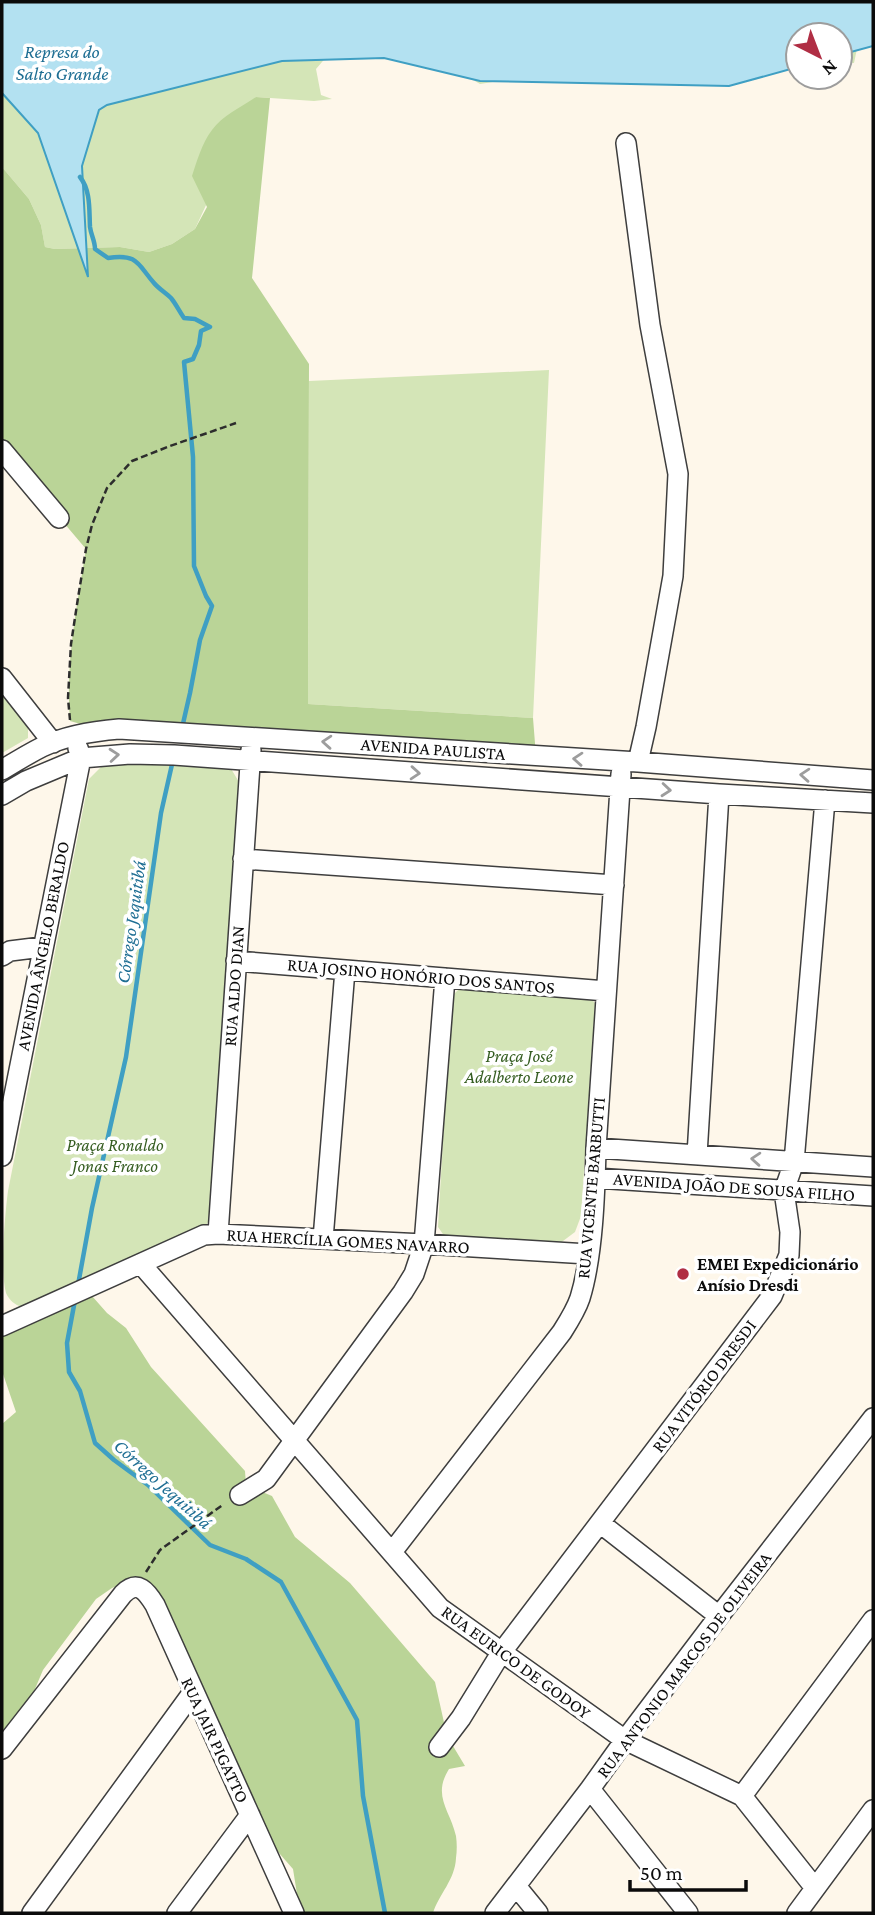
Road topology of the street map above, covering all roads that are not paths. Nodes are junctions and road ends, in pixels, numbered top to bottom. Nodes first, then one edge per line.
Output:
1 (626, 143) dead end
2 (2, 450) edge
3 (59, 517) dead end
4 (2, 678) edge
5 (74, 737) junction
6 (252, 737) junction
7 (54, 743) junction
8 (81, 758) junction
9 (250, 762) junction
10 (630, 762) junction
11 (2, 770) edge
12 (873, 780) edge
13 (620, 786) junction
14 (2, 794) edge
15 (719, 794) junction
16 (825, 800) junction
17 (873, 803) edge
18 (243, 859) junction
19 (614, 885) junction
20 (43, 947) junction
21 (2, 956) edge
22 (236, 961) junction
23 (345, 970) junction
24 (445, 978) junction
25 (606, 991) junction
26 (596, 1148) junction
27 (697, 1155) junction
28 (2, 1156) edge
29 (794, 1162) junction
30 (873, 1167) edge
31 (595, 1178) junction
32 (784, 1191) junction
33 (873, 1196) edge
34 (218, 1234) junction
35 (323, 1239) junction
36 (424, 1244) junction
37 (588, 1254) junction
38 (141, 1264) junction
39 (2, 1325) edge
40 (873, 1418) edge
41 (295, 1440) junction
42 (240, 1495) road end
43 (600, 1523) junction
44 (392, 1552) junction
45 (719, 1616) junction
46 (873, 1619) edge
47 (501, 1653) junction
48 (193, 1692) junction
49 (625, 1740) junction
50 (439, 1747) dead end
51 (2, 1749) edge
52 (590, 1789) junction
53 (743, 1796) junction
54 (873, 1810) edge
55 (250, 1815) junction
56 (516, 1885) junction
57 (815, 1888) junction
58 (32, 1913) edge
59 (177, 1913) edge
60 (294, 1913) edge
61 (495, 1913) edge
62 (538, 1913) edge
63 (688, 1913) edge
64 (797, 1913) edge

1 - 10 street, RUA VICENTE BARBUTTI
2 - 3 street
4 - 7 street
5 - 6 street, AVENIDA PAULISTA
5 - 7 street, AVENIDA PAULISTA
5 - 8 street, AVENIDA ÂNGELO BERALDO
6 - 9 street, RUA ALDO DIAN
10 -> 6 street, AVENIDA PAULISTA
7 - 11 street, AVENIDA PAULISTA
8 -> 9 street, AVENIDA PAULISTA
8 - 14 street, AVENIDA PAULISTA
8 - 20 street, AVENIDA ÂNGELO BERALDO
9 -> 13 street, AVENIDA PAULISTA
9 - 18 street, RUA ALDO DIAN
12 -> 10 street, AVENIDA PAULISTA
10 - 13 street, RUA VICENTE BARBUTTI
13 -> 15 street, AVENIDA PAULISTA
13 - 19 street, RUA VICENTE BARBUTTI
15 - 16 street, AVENIDA PAULISTA
15 - 27 street
16 - 17 street, AVENIDA PAULISTA
16 - 29 street, RUA VITÓRIO DRESDI
18 - 19 street
18 - 22 street, RUA ALDO DIAN
19 - 25 street, RUA VICENTE BARBUTTI
20 - 21 street
20 - 28 street, AVENIDA ÂNGELO BERALDO
22 - 23 street, RUA JOSINO HONÓRIO DOS SANTOS
22 - 34 street, RUA ALDO DIAN
23 - 24 street, RUA JOSINO HONÓRIO DOS SANTOS
23 - 35 street
24 - 25 street, RUA JOSINO HONÓRIO DOS SANTOS
24 - 36 street
25 - 26 street, RUA VICENTE BARBUTTI
26 - 27 street, AVENIDA JOÃO DE SOUSA FILHO
26 - 31 street, RUA VICENTE BARBUTTI
29 -> 27 street, AVENIDA JOÃO DE SOUSA FILHO
29 - 30 street, AVENIDA JOÃO DE SOUSA FILHO
29 - 32 street, RUA VITÓRIO DRESDI
31 - 32 street, AVENIDA JOÃO DE SOUSA FILHO
31 - 37 street, RUA VICENTE BARBUTTI
32 - 33 street, AVENIDA JOÃO DE SOUSA FILHO
32 - 43 street, RUA VITÓRIO DRESDI
34 - 35 street, RUA HERCÍLIA GOMES NAVARRO
34 - 38 street, RUA HERCÍLIA GOMES NAVARRO
35 - 36 street, RUA HERCÍLIA GOMES NAVARRO
36 - 37 street, RUA HERCÍLIA GOMES NAVARRO
36 - 41 street
37 - 44 street, RUA VICENTE BARBUTTI
38 - 39 street, RUA HERCÍLIA GOMES NAVARRO
38 - 41 street, RUA EURICO DE GODOY
40 - 45 street, RUA ANTONIO MARCOS DE OLIVEIRA
41 - 42 street
41 - 44 street, RUA EURICO DE GODOY
43 - 45 street
43 - 47 street, RUA VITÓRIO DRESDI
44 - 47 street, RUA EURICO DE GODOY
45 - 49 street, RUA ANTONIO MARCOS DE OLIVEIRA
46 - 53 street
47 - 49 street, RUA EURICO DE GODOY
47 - 50 street, RUA VITÓRIO DRESDI
48 - 51 street, RUA JAIR PIGATTO
48 - 55 street, RUA JAIR PIGATTO
48 - 58 street
49 - 52 street, RUA ANTONIO MARCOS DE OLIVEIRA
49 - 53 street, RUA EURICO DE GODOY
52 - 56 street, RUA ANTONIO MARCOS DE OLIVEIRA
52 - 63 street
53 - 57 street, RUA EURICO DE GODOY
54 - 57 street
55 - 59 street
55 - 60 street, RUA JAIR PIGATTO
56 - 61 street, RUA ANTONIO MARCOS DE OLIVEIRA
56 - 62 street
57 - 64 street

